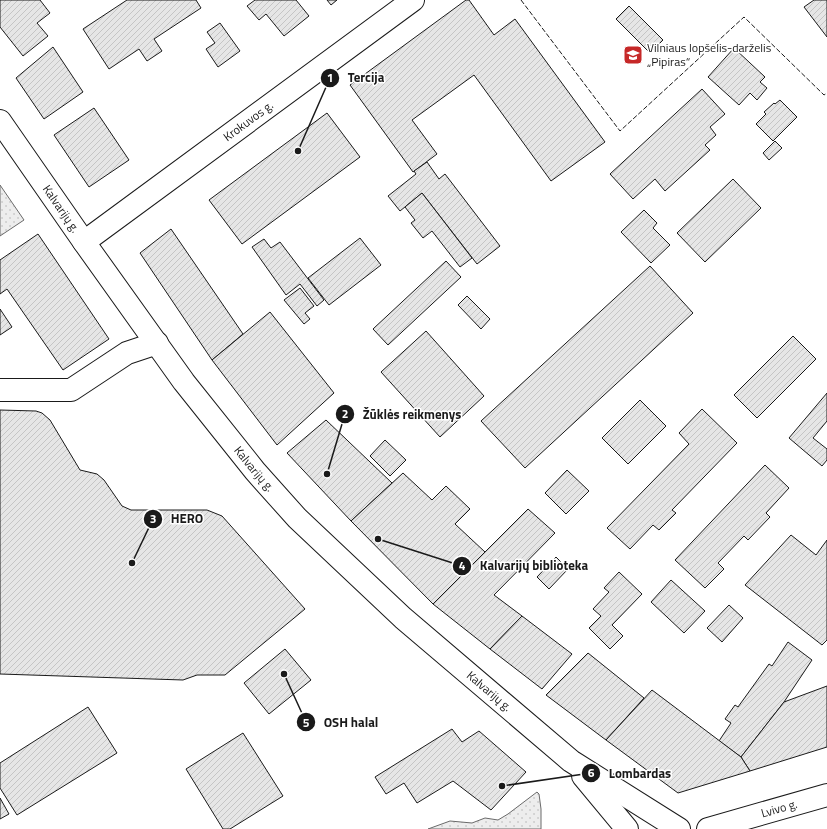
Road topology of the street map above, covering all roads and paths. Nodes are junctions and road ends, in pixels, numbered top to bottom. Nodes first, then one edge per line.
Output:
1 (413, 0) edge
2 (0, 121) edge
3 (84, 242) junction
4 (157, 343) junction
5 (0, 390) edge
6 (571, 762) junction
7 (827, 795) edge
8 (627, 829) edge
9 (678, 829) edge
10 (708, 829) edge

1 - 3 main road, Krokuvos g.
2 - 3 main road, Kalvarijų g.
3 - 4 main road, Kalvarijų g.
4 - 5 main road
4 - 6 main road, Kalvarijų g.
6 - 8 main road, Kalvarijų g.
6 - 9 main road, Kalvarijų g.
7 - 10 main road, Lvivo g.

